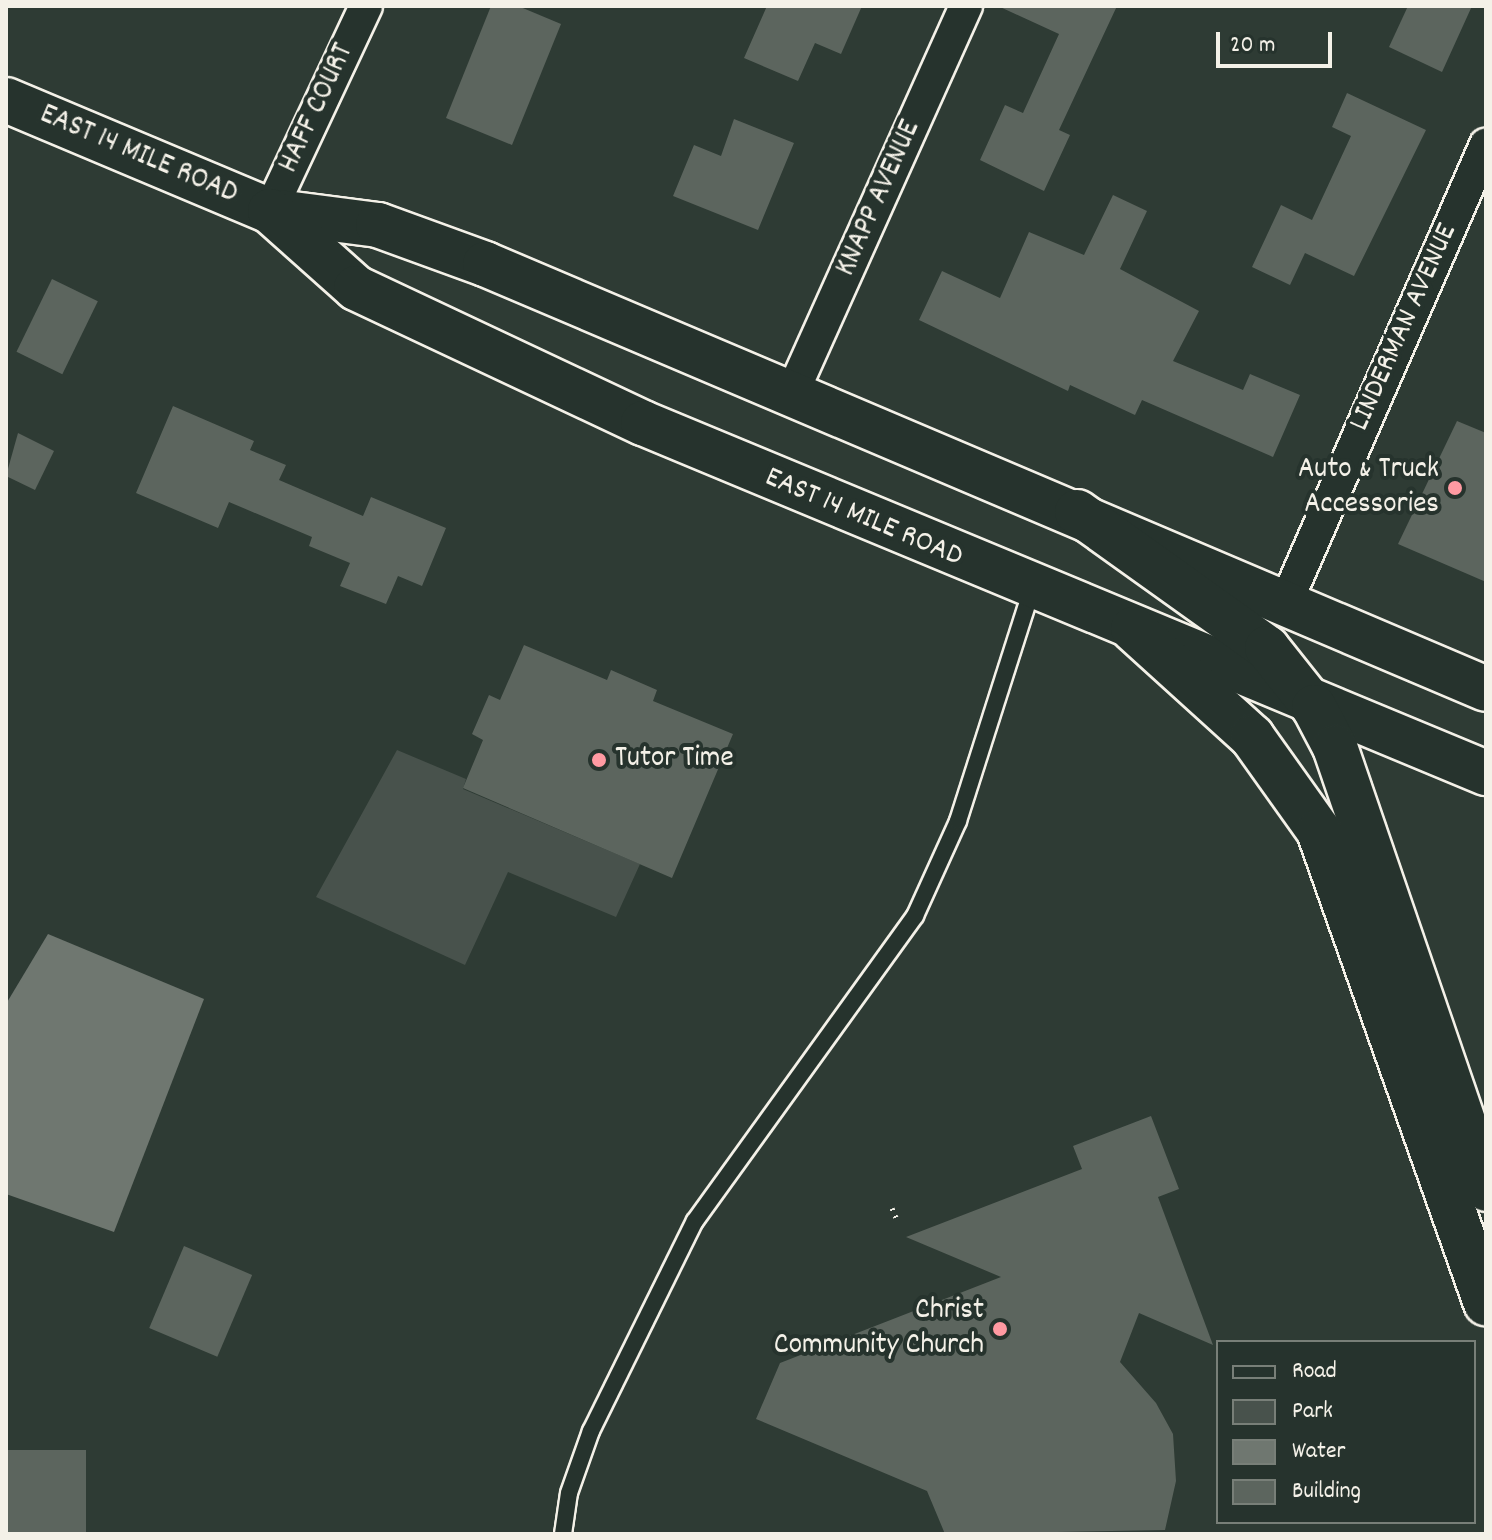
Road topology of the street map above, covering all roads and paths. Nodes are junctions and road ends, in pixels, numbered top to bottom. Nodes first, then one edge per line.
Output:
1 (366, 6) edge
2 (966, 6) edge
3 (6, 100) edge
4 (1486, 145) edge
5 (270, 211) junction
6 (793, 391) junction
7 (1077, 512) junction
8 (1032, 589) junction
9 (1287, 600) junction
10 (1133, 629) junction
11 (1486, 689) edge
12 (1314, 707) junction
13 (1486, 773) edge
14 (1486, 1189) edge
15 (892, 1208) dead end
16 (898, 1222) dead end
17 (1486, 1303) edge
18 (563, 1534) edge

1 - 5 street, HAFF COURT
2 - 6 street, KNAPP AVENUE
3 - 5 main road, EAST 14 MILE ROAD
4 - 9 street, LINDERMAN AVENUE
5 - 6 main road, EAST 14 MILE ROAD
5 - 8 main road, EAST 14 MILE ROAD
6 - 7 main road, EAST 14 MILE ROAD
7 - 9 main road, EAST 14 MILE ROAD
7 - 12 main road
8 - 10 main road, EAST 14 MILE ROAD
8 - 18 lane
9 - 11 main road, EAST 14 MILE ROAD
10 - 12 main road, EAST 14 MILE ROAD
10 - 17 main road
12 - 13 main road, EAST 14 MILE ROAD
12 - 14 main road
15 - 16 path

